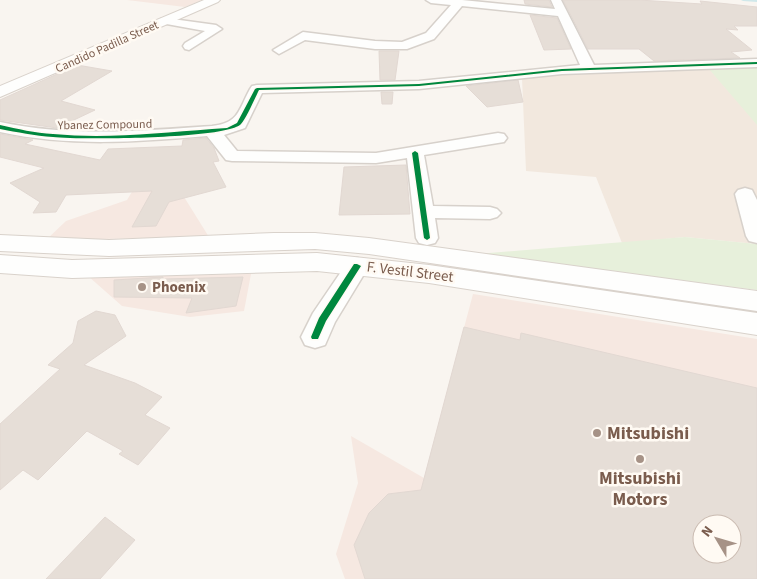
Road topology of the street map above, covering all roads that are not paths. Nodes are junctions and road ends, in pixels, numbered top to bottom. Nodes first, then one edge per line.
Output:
1 (214, 0) edge
2 (431, 0) edge
3 (556, 0) edge
4 (459, 3) junction
5 (561, 12) junction
6 (165, 22) junction
7 (190, 46) dead end
8 (279, 50) dead end
9 (757, 63) edge
10 (589, 69) junction
11 (377, 70) dead end
12 (373, 86) junction
13 (0, 92) edge
14 (0, 127) edge
15 (212, 131) junction
16 (498, 138) dead end
17 (415, 153) junction
18 (745, 194) dead end
19 (425, 212) junction
20 (490, 213) dead end
21 (757, 236) edge
22 (427, 238) dead end
23 (0, 243) edge
24 (0, 264) edge
25 (357, 266) junction
26 (757, 301) edge
27 (757, 324) edge
28 (315, 337) dead end

1 - 6 main road, Candido Padilla Street
2 - 4 street
3 - 5 street
4 - 5 street
4 - 8 street
5 - 10 street
6 - 7 street
6 - 13 main road, Candido Padilla Street
9 - 10 street
10 - 12 street
11 - 12 street
12 - 15 street, Ybanez Compound
14 - 15 street, Ybanez Compound
15 - 17 street
16 - 17 street
17 - 19 street
18 - 21 street
19 - 20 street
19 - 22 street
23 - 26 main road, F. Vestil Street
24 - 25 main road, F. Vestil Street
25 - 27 main road, F. Vestil Street
25 - 28 street

